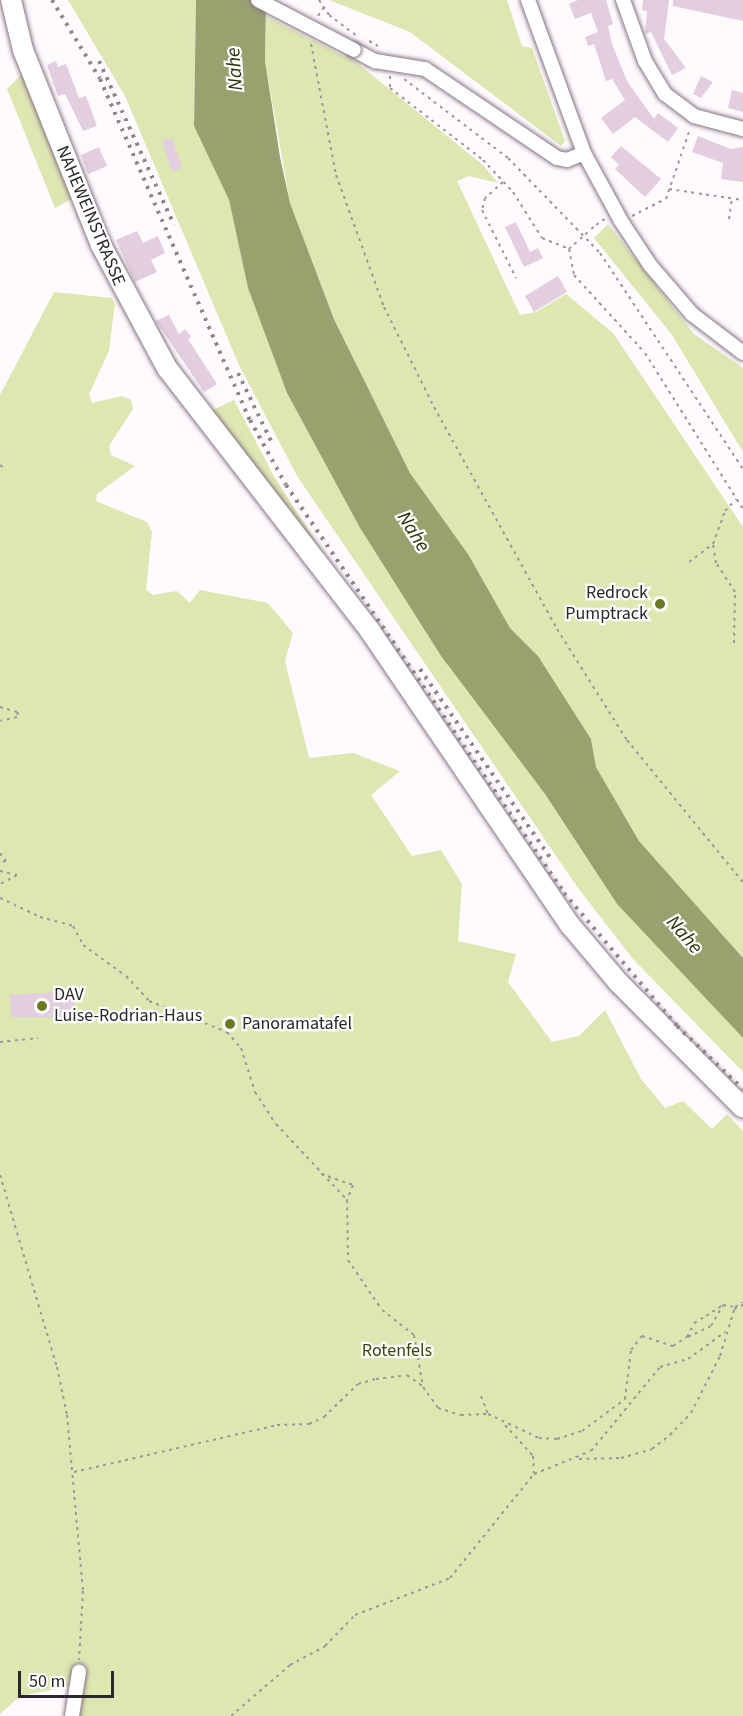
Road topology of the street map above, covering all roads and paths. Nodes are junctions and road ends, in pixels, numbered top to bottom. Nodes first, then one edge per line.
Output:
1 (11, 0) edge
2 (258, 0) edge
3 (319, 0) edge
4 (528, 0) edge
5 (623, 0) edge
6 (393, 67) junction
7 (318, 73) dead end
8 (400, 76) dead end
9 (694, 116) junction
10 (743, 129) edge
11 (584, 153) junction
12 (503, 182) junction
13 (669, 189) junction
14 (732, 198) junction
15 (743, 200) edge
16 (729, 219) dead end
17 (621, 221) junction
18 (596, 225) dead end
19 (569, 249) junction
20 (516, 278) dead end
21 (743, 353) edge
22 (0, 465) edge
23 (4, 468) dead end
24 (743, 469) edge
25 (736, 499) junction
26 (743, 509) edge
27 (713, 544) junction
28 (689, 562) dead end
29 (734, 643) dead end
30 (0, 707) edge
31 (0, 721) edge
32 (0, 853) edge
33 (0, 862) edge
34 (0, 871) edge
35 (743, 882) edge
36 (0, 884) edge
37 (0, 898) edge
38 (38, 1038) dead end
39 (0, 1041) edge
40 (743, 1108) edge
41 (321, 1174) junction
42 (0, 1175) edge
43 (347, 1200) junction
44 (743, 1304) edge
45 (723, 1305) junction
46 (735, 1308) junction
47 (725, 1332) junction
48 (687, 1337) junction
49 (423, 1387) junction
50 (481, 1396) dead end
51 (625, 1399) junction
52 (630, 1406) junction
53 (488, 1414) junction
54 (505, 1425) junction
55 (579, 1459) junction
56 (74, 1472) junction
57 (534, 1474) junction
58 (79, 1672) joint
59 (72, 1716) edge
60 (231, 1716) edge

1 - 40 main road, NAHEWEINSTRASSE
2 - 6 street, bridge
3 - 6 path
4 - 11 street
5 - 9 street
6 - 11 street
6 - 12 path
7 - 35 path
8 - 24 path
9 - 10 street
9 - 13 path
11 - 17 street
12 - 19 path
12 - 20 path
13 - 14 path
13 - 17 path
14 - 15 path
14 - 16 path
17 - 21 street
18 - 19 path, bridge
19 - 25 path
22 - 23 path
25 - 26 path
25 - 27 path
27 - 28 path
27 - 29 path
30 - 31 path
32 - 33 path
34 - 36 path
37 - 41 path
38 - 39 path
41 - 43 path
41 - 43 path
42 - 56 path
43 - 49 path
44 - 46 path
45 - 46 path
45 - 48 path
45 - 48 path
46 - 47 path
47 - 52 path
47 - 55 path
48 - 51 path
49 - 53 path
49 - 56 path
50 - 53 path
51 - 52 path
51 - 54 path
52 - 55 path
53 - 54 path
54 - 57 path
55 - 57 path
56 - 58 path
57 - 60 path
58 - 59 street

